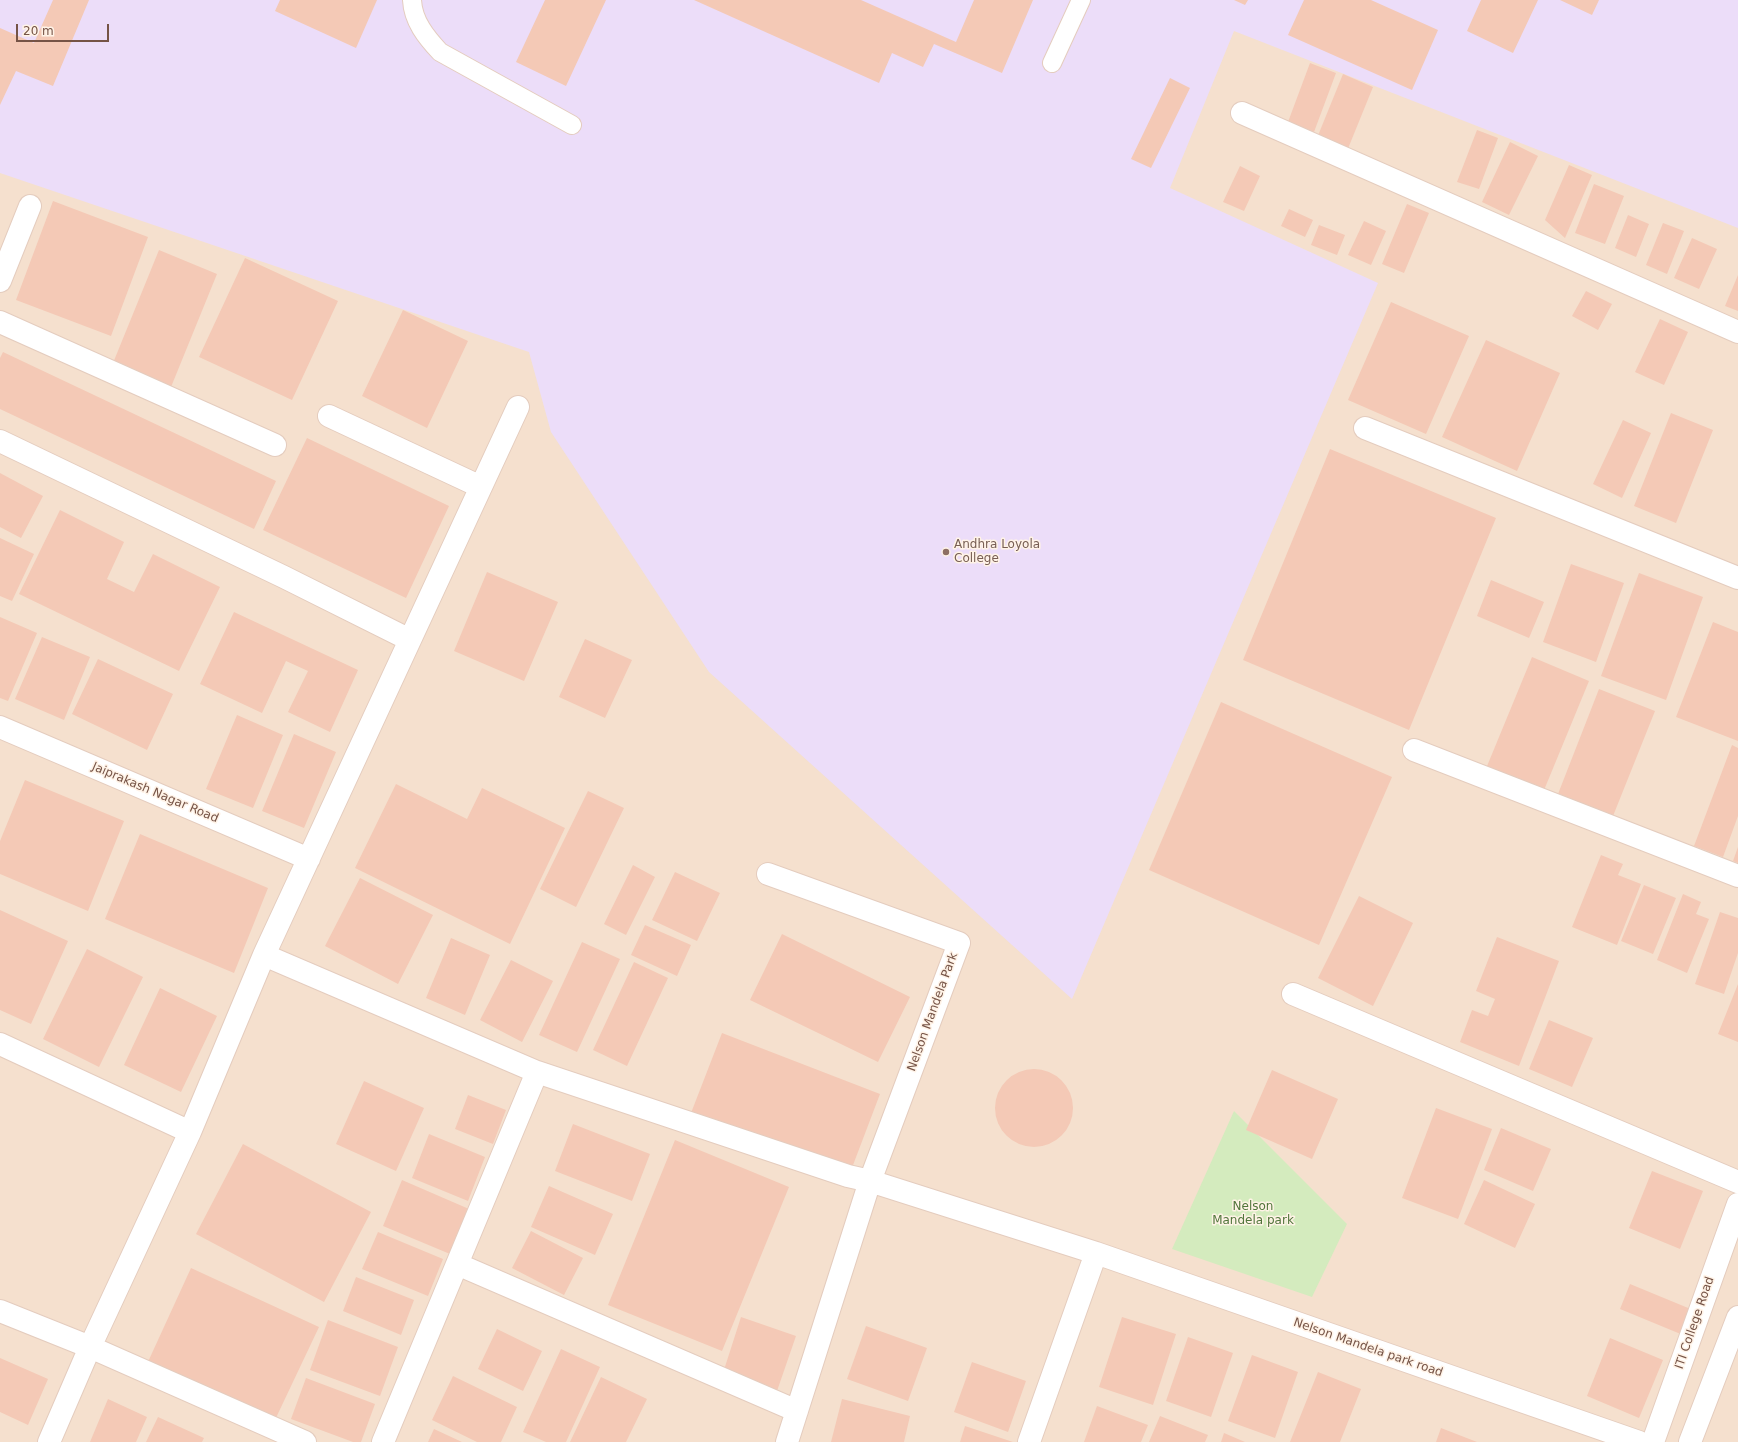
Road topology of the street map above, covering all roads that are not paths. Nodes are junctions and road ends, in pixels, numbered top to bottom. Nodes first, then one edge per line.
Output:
1 (412, 0) edge
2 (1081, 0) edge
3 (1052, 63) dead end
4 (1242, 113) dead end
5 (572, 125) dead end
6 (30, 206) dead end
7 (0, 280) edge
8 (0, 322) edge
9 (1738, 332) edge
10 (518, 407) dead end
11 (329, 416) dead end
12 (1365, 428) dead end
13 (0, 441) edge
14 (276, 445) dead end
15 (480, 487) junction
16 (1738, 578) edge
17 (410, 640) junction
18 (0, 727) edge
19 (1414, 750) dead end
20 (309, 859) junction
21 (768, 874) dead end
22 (1738, 876) edge
23 (264, 955) junction
24 (1293, 994) dead end
25 (0, 1044) edge
26 (537, 1072) junction
27 (190, 1132) junction
28 (870, 1181) junction
29 (1738, 1182) edge
30 (1738, 1204) edge
31 (1096, 1253) junction
32 (457, 1264) junction
33 (0, 1311) edge
34 (1738, 1317) edge
35 (90, 1347) junction
36 (797, 1412) junction
37 (49, 1442) edge
38 (305, 1442) edge
39 (383, 1442) edge
40 (787, 1442) edge
41 (1029, 1442) edge
42 (1639, 1442) edge
43 (1653, 1442) edge
44 (1690, 1442) edge

1 - 5 lane
2 - 3 lane
4 - 9 street
6 - 7 street
8 - 14 street
10 - 15 street
11 - 15 street
12 - 16 street
13 - 17 street
15 - 17 street
17 - 20 street
18 - 20 street, Jaiprakash Nagar Road
19 - 22 street
20 - 23 street
21 - 28 street, Nelson Mandela Park
23 - 26 street, Nelson Mandela park road
23 - 27 street
24 - 29 street
25 - 27 street
26 - 28 street, Nelson Mandela park road
26 - 32 street
27 - 35 street
28 - 31 street, Nelson Mandela park road
28 - 36 street
30 - 43 street, ITI College Road
31 - 41 street
31 - 42 street, Nelson Mandela park road
32 - 36 street
32 - 39 street
33 - 35 street
34 - 44 street
35 - 37 street
35 - 38 street
36 - 40 street

